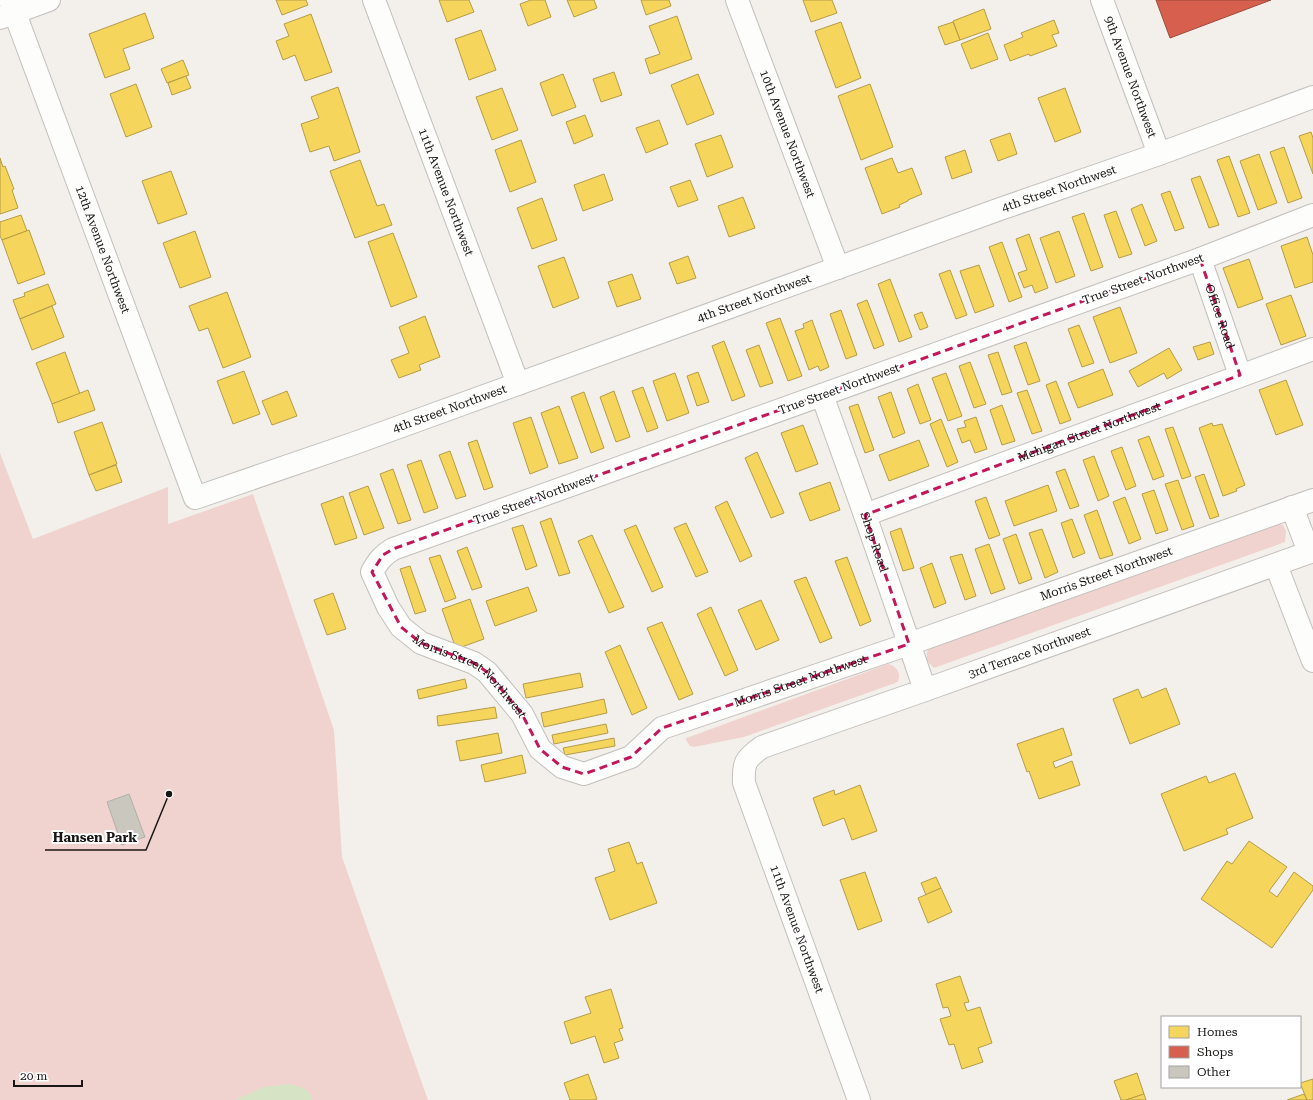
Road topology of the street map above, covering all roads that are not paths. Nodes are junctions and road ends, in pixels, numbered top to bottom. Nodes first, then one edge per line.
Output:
1 (49, 0) edge
2 (374, 0) edge
3 (737, 0) edge
4 (1102, 0) edge
5 (8, 10) edge
6 (1313, 97) edge
7 (1159, 154) junction
8 (1313, 215) edge
9 (1200, 259) junction
10 (838, 268) junction
11 (1313, 349) edge
12 (1240, 375) junction
13 (518, 384) junction
14 (822, 395) junction
15 (195, 498) joint
16 (1313, 500) edge
17 (1292, 507) junction
18 (865, 515) junction
19 (1311, 551) edge
20 (1276, 565) junction
21 (372, 572) joint
22 (909, 644) junction
23 (1313, 661) edge
24 (925, 690) junction
25 (748, 758) joint
26 (859, 1100) edge

1 - 5 street
2 - 13 street, 11th Avenue Northwest
3 - 10 street, 10th Avenue Northwest
4 - 7 street, 9th Avenue Northwest
5 - 15 street, 12th Avenue Northwest
6 - 7 street, 4th Street Northwest
7 - 10 street, 4th Street Northwest
8 - 9 street, True Street Northwest
9 - 12 street, Office Road
9 - 14 street, True Street Northwest
10 - 13 street, 4th Street Northwest
11 - 12 street, Mehigan Street Northwest
12 - 18 street, Mehigan Street Northwest
13 - 15 street, 4th Street Northwest
14 - 18 street, Shop Road
14 - 21 street, True Street Northwest
16 - 17 street, Morris Street Northwest
17 - 19 street
17 - 22 street, Morris Street Northwest
18 - 22 street, Shop Road
19 - 20 street, 3rd Terrace Northwest
20 - 23 street
20 - 24 street, 3rd Terrace Northwest
21 - 22 street, Morris Street Northwest
22 - 24 street, Shop Road
24 - 25 street, 3rd Terrace Northwest
25 - 26 street, 11th Avenue Northwest

